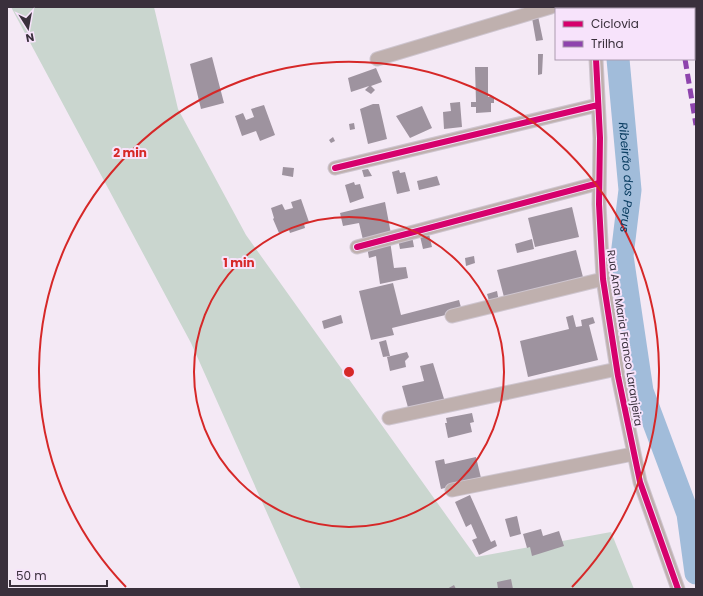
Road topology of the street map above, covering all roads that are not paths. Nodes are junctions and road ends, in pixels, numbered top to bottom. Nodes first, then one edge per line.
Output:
1 (551, 7) edge
2 (377, 59) dead end
3 (596, 60) edge
4 (598, 105) junction
5 (335, 168) dead end
6 (599, 183) junction
7 (357, 247) dead end
8 (603, 279) junction
9 (452, 316) dead end
10 (617, 369) junction
11 (389, 418) dead end
12 (633, 454) junction
13 (452, 490) dead end
14 (678, 589) edge

1 - 2 street
3 - 4 street, Rua Ana Maria Franco Laranjeira
4 - 5 street
4 - 6 street, Rua Ana Maria Franco Laranjeira
6 - 7 street
6 - 8 street, Rua Ana Maria Franco Laranjeira
8 - 9 street
8 - 10 street, Rua Ana Maria Franco Laranjeira
10 - 11 street
10 - 12 street, Rua Ana Maria Franco Laranjeira
12 - 13 street
12 - 14 street, Rua Ana Maria Franco Laranjeira

